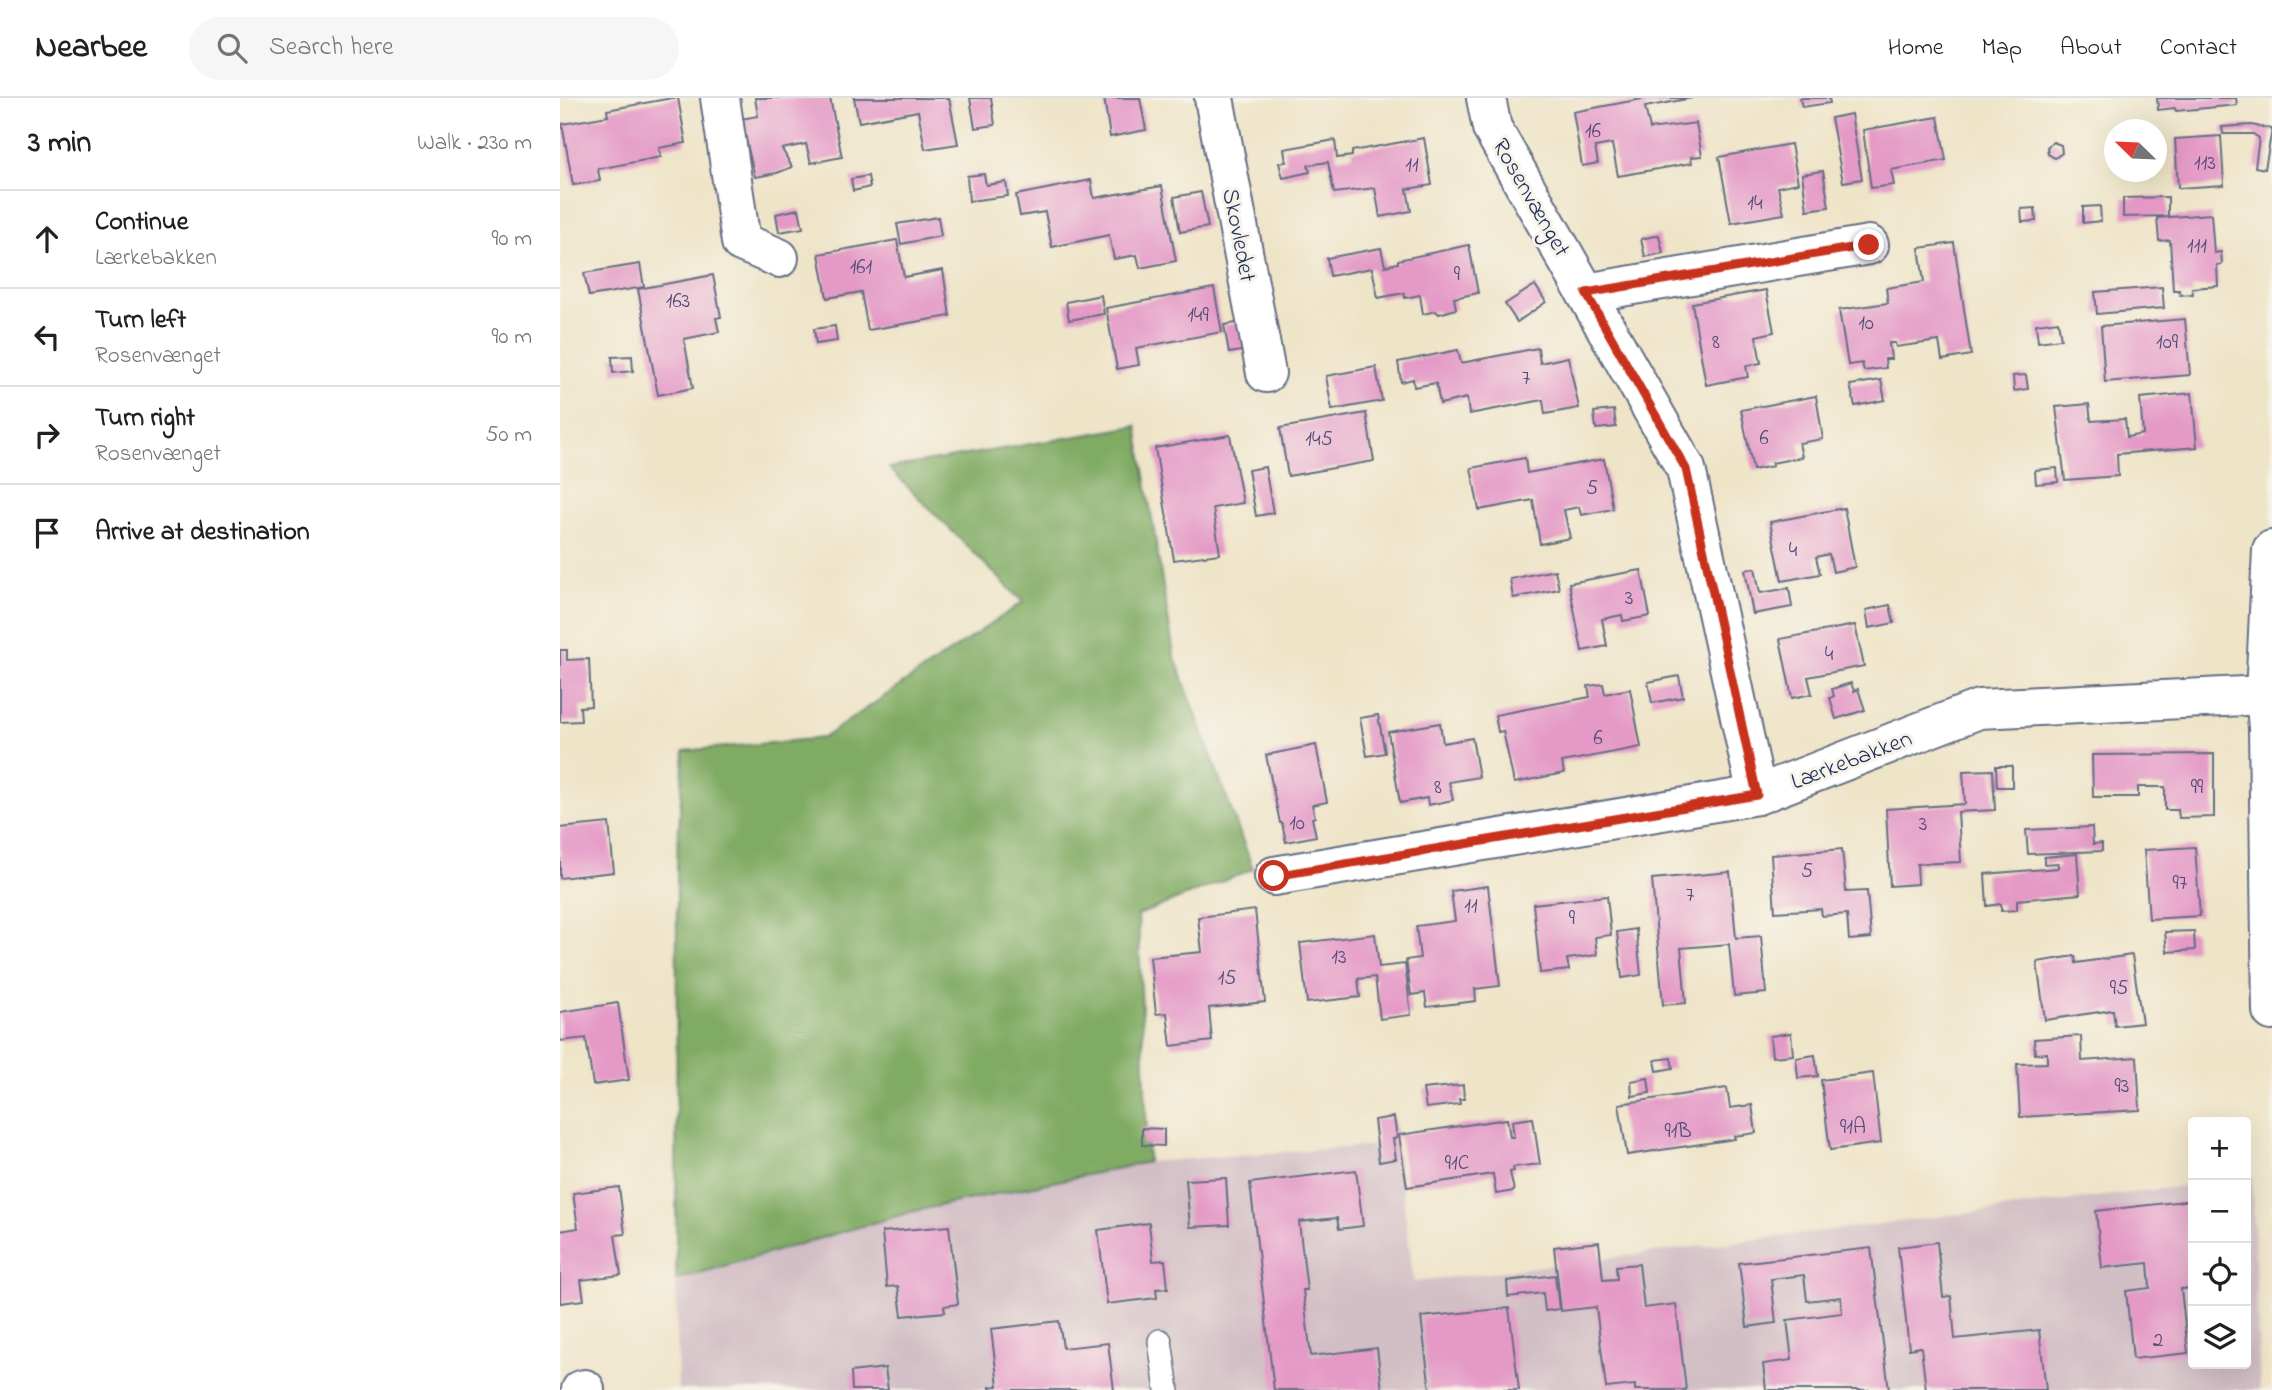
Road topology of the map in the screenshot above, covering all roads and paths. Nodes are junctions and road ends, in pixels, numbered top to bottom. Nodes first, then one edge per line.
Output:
1 (720, 98) edge
2 (1214, 98) edge
3 (1486, 98) edge
4 (1869, 245) dead end
5 (779, 258) dead end
6 (1586, 293) junction
7 (1266, 373) dead end
8 (2272, 550) edge
9 (2268, 677) edge
10 (1757, 795) junction
11 (1274, 876) dead end
12 (2272, 1011) edge
13 (1160, 1341) dead end
14 (1167, 1390) edge

1 - 5 street
2 - 7 street, Skovledet
3 - 6 street, Rosenvænget
4 - 6 street
6 - 10 street, Rosenvænget
8 - 9 street
9 - 10 street, Lærkebakken
9 - 12 street
10 - 11 street, Lærkebakken
13 - 14 lane

